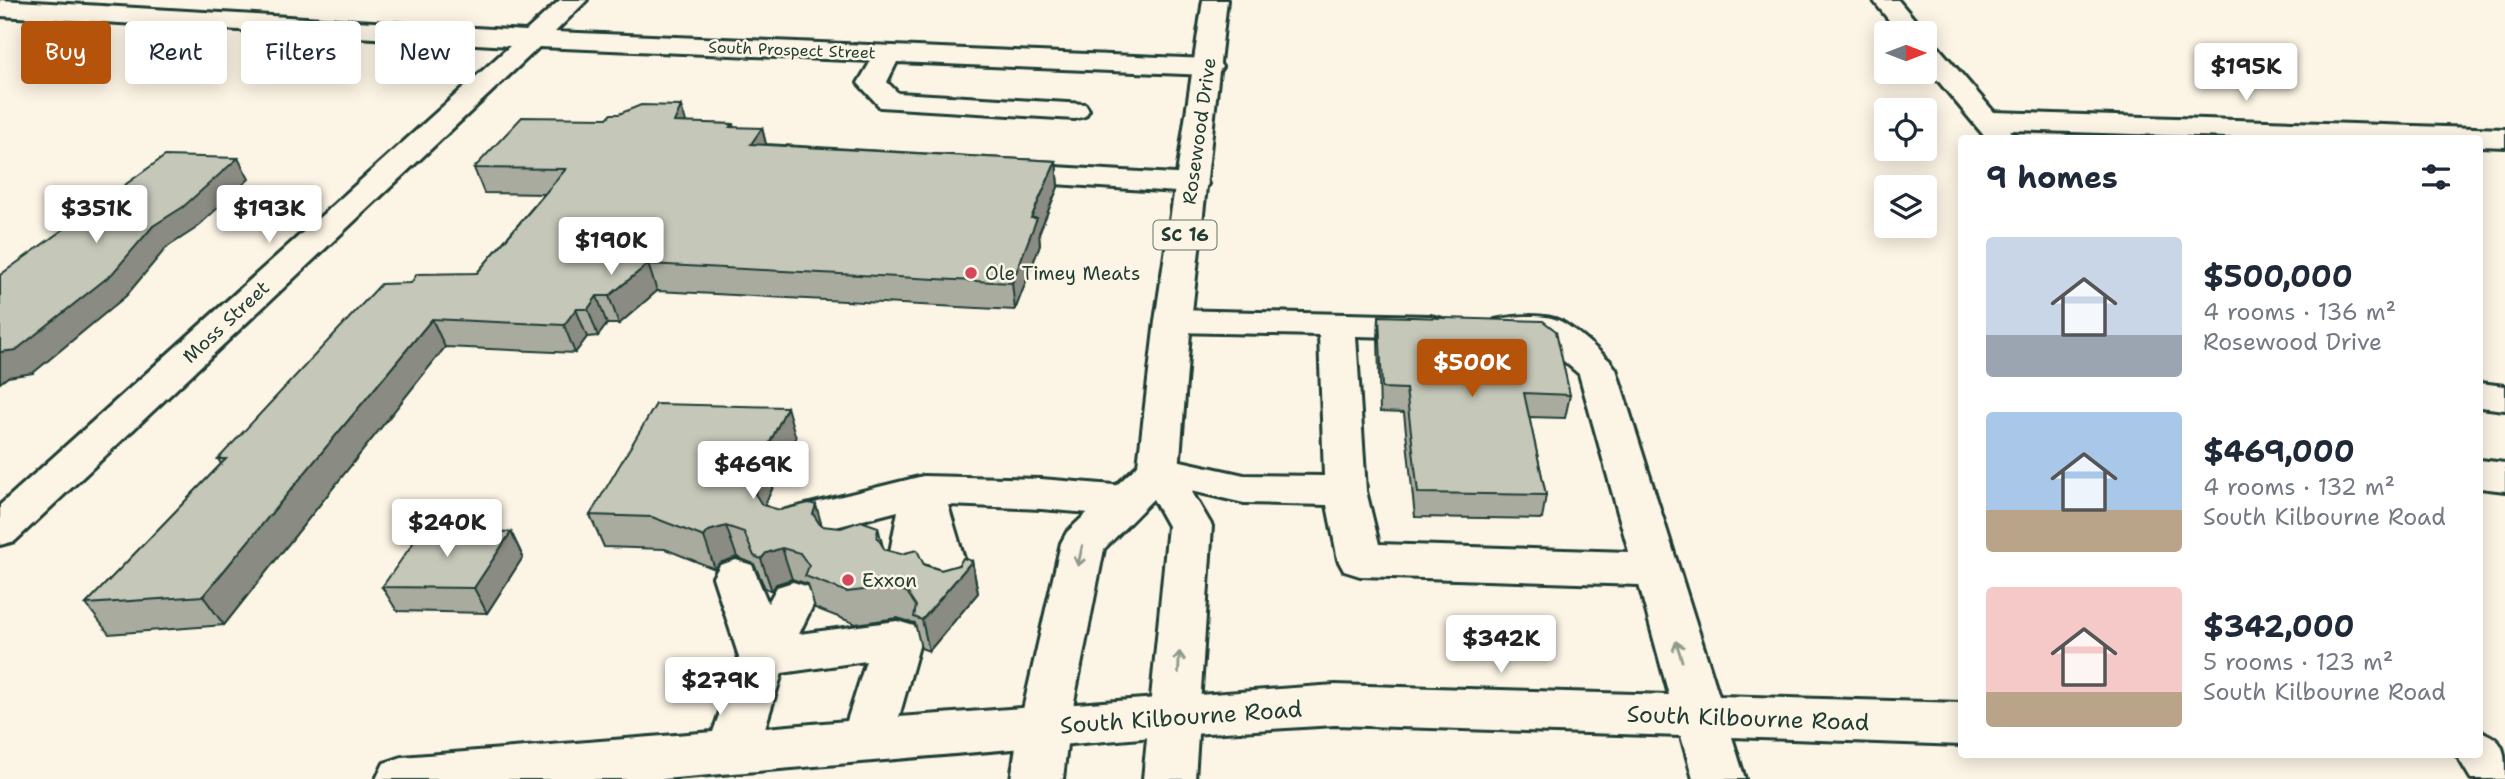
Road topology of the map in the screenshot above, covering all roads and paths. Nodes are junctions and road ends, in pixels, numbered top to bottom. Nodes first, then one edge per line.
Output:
1 (575, 0) edge
2 (1215, 0) edge
3 (1885, 0) edge
4 (0, 8) edge
5 (1903, 21) edge
6 (533, 39) junction
7 (888, 54) junction
8 (1937, 62) edge
9 (1208, 67) junction
10 (1075, 110) dead end
11 (1993, 129) edge
12 (2334, 135) edge
13 (2483, 138) edge
14 (2505, 138) edge
15 (975, 172) edge
16 (1192, 184) junction
17 (1173, 321) junction
18 (1337, 325) junction
19 (2483, 395) edge
20 (2505, 398) edge
21 (2483, 474) edge
22 (2505, 477) edge
23 (1142, 486) junction
24 (922, 490) junction
25 (1345, 491) junction
26 (789, 524) edge
27 (0, 530) edge
28 (846, 544) edge
29 (1655, 569) junction
30 (928, 575) edge
31 (736, 577) dead end
32 (793, 599) dead end
33 (859, 625) dead end
34 (763, 657) junction
35 (1176, 715) junction
36 (1700, 716) junction
37 (1958, 724) edge
38 (1044, 727) junction
39 (2483, 739) edge
40 (866, 742) junction
41 (2505, 742) edge
42 (732, 752) junction
43 (2483, 756) edge
44 (599, 771) edge
45 (402, 779) edge
46 (1037, 779) edge
47 (1169, 779) edge
48 (1719, 779) edge
49 (2501, 779) edge

1 - 6 street, Moss Street
2 - 9 street, Rosewood Drive / SC 16
3 - 5 street
4 - 6 street, South Prospect Street
6 - 7 street, South Prospect Street
6 - 27 street, Moss Street
7 - 9 street, South Prospect Street
7 - 10 street
8 - 11 street
9 - 16 street, Rosewood Drive / SC 16
11 - 12 street
13 - 14 street
15 - 16 street
16 - 17 street, Rosewood Drive / SC 16
17 - 18 street
17 - 23 street, Rosewood Drive / SC 16
18 - 25 street
18 - 29 street
19 - 20 street
21 - 22 street
23 - 24 street
23 - 25 street
35 -> 23 street
23 -> 38 street
24 - 26 street
24 - 28 street
24 - 30 street
25 - 29 street
36 -> 29 street
31 - 34 street
32 - 34 street
33 - 34 street
34 - 40 street
34 - 42 street
35 - 36 street, South Kilbourne Road
35 - 38 street, South Kilbourne Road
35 - 47 street
36 - 37 street, South Kilbourne Road
36 - 48 street
38 - 40 street, South Kilbourne Road
38 - 46 street
39 - 41 street
40 - 42 street, South Kilbourne Road
42 - 44 street, South Kilbourne Road
43 - 49 street
44 - 45 street, South Kilbourne Road

